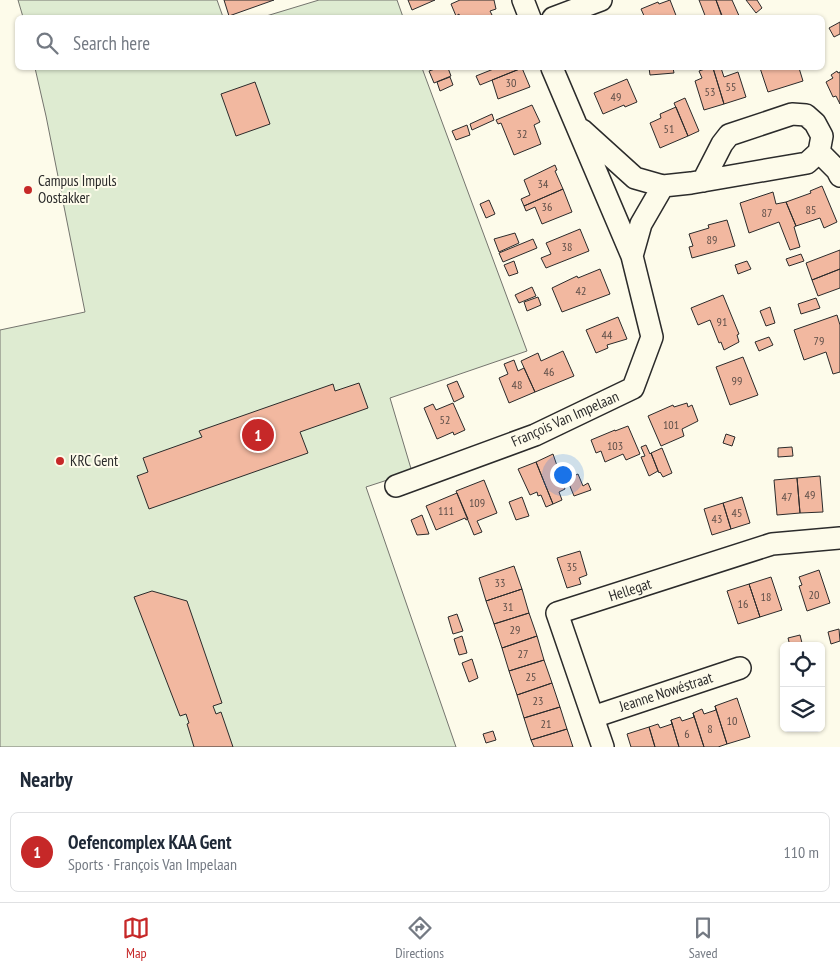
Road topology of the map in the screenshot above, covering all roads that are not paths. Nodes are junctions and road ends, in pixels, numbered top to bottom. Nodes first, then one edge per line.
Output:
1 (523, 0) edge
2 (600, 0) edge
3 (529, 15) edge
4 (561, 15) edge
5 (553, 70) edge
6 (576, 125) junction
7 (819, 152) junction
8 (840, 176) edge
9 (703, 181) junction
10 (663, 186) junction
11 (632, 256) junction
12 (396, 486) dead end
13 (840, 538) edge
14 (740, 668) dead end
15 (593, 716) junction
16 (603, 747) edge

1 - 3 street
2 - 4 street
5 - 6 street, François Van Impelaan
6 - 10 street, François Van Impelaan
6 - 11 street, François Van Impelaan
7 - 8 street
7 - 9 street, François Van Impelaan
7 - 9 street
9 - 10 street, François Van Impelaan
10 - 11 street, François Van Impelaan
11 - 12 street, François Van Impelaan
13 - 15 street, Hellegat
14 - 15 street, Jeanne Nowéstraat
15 - 16 street, Hellegat

